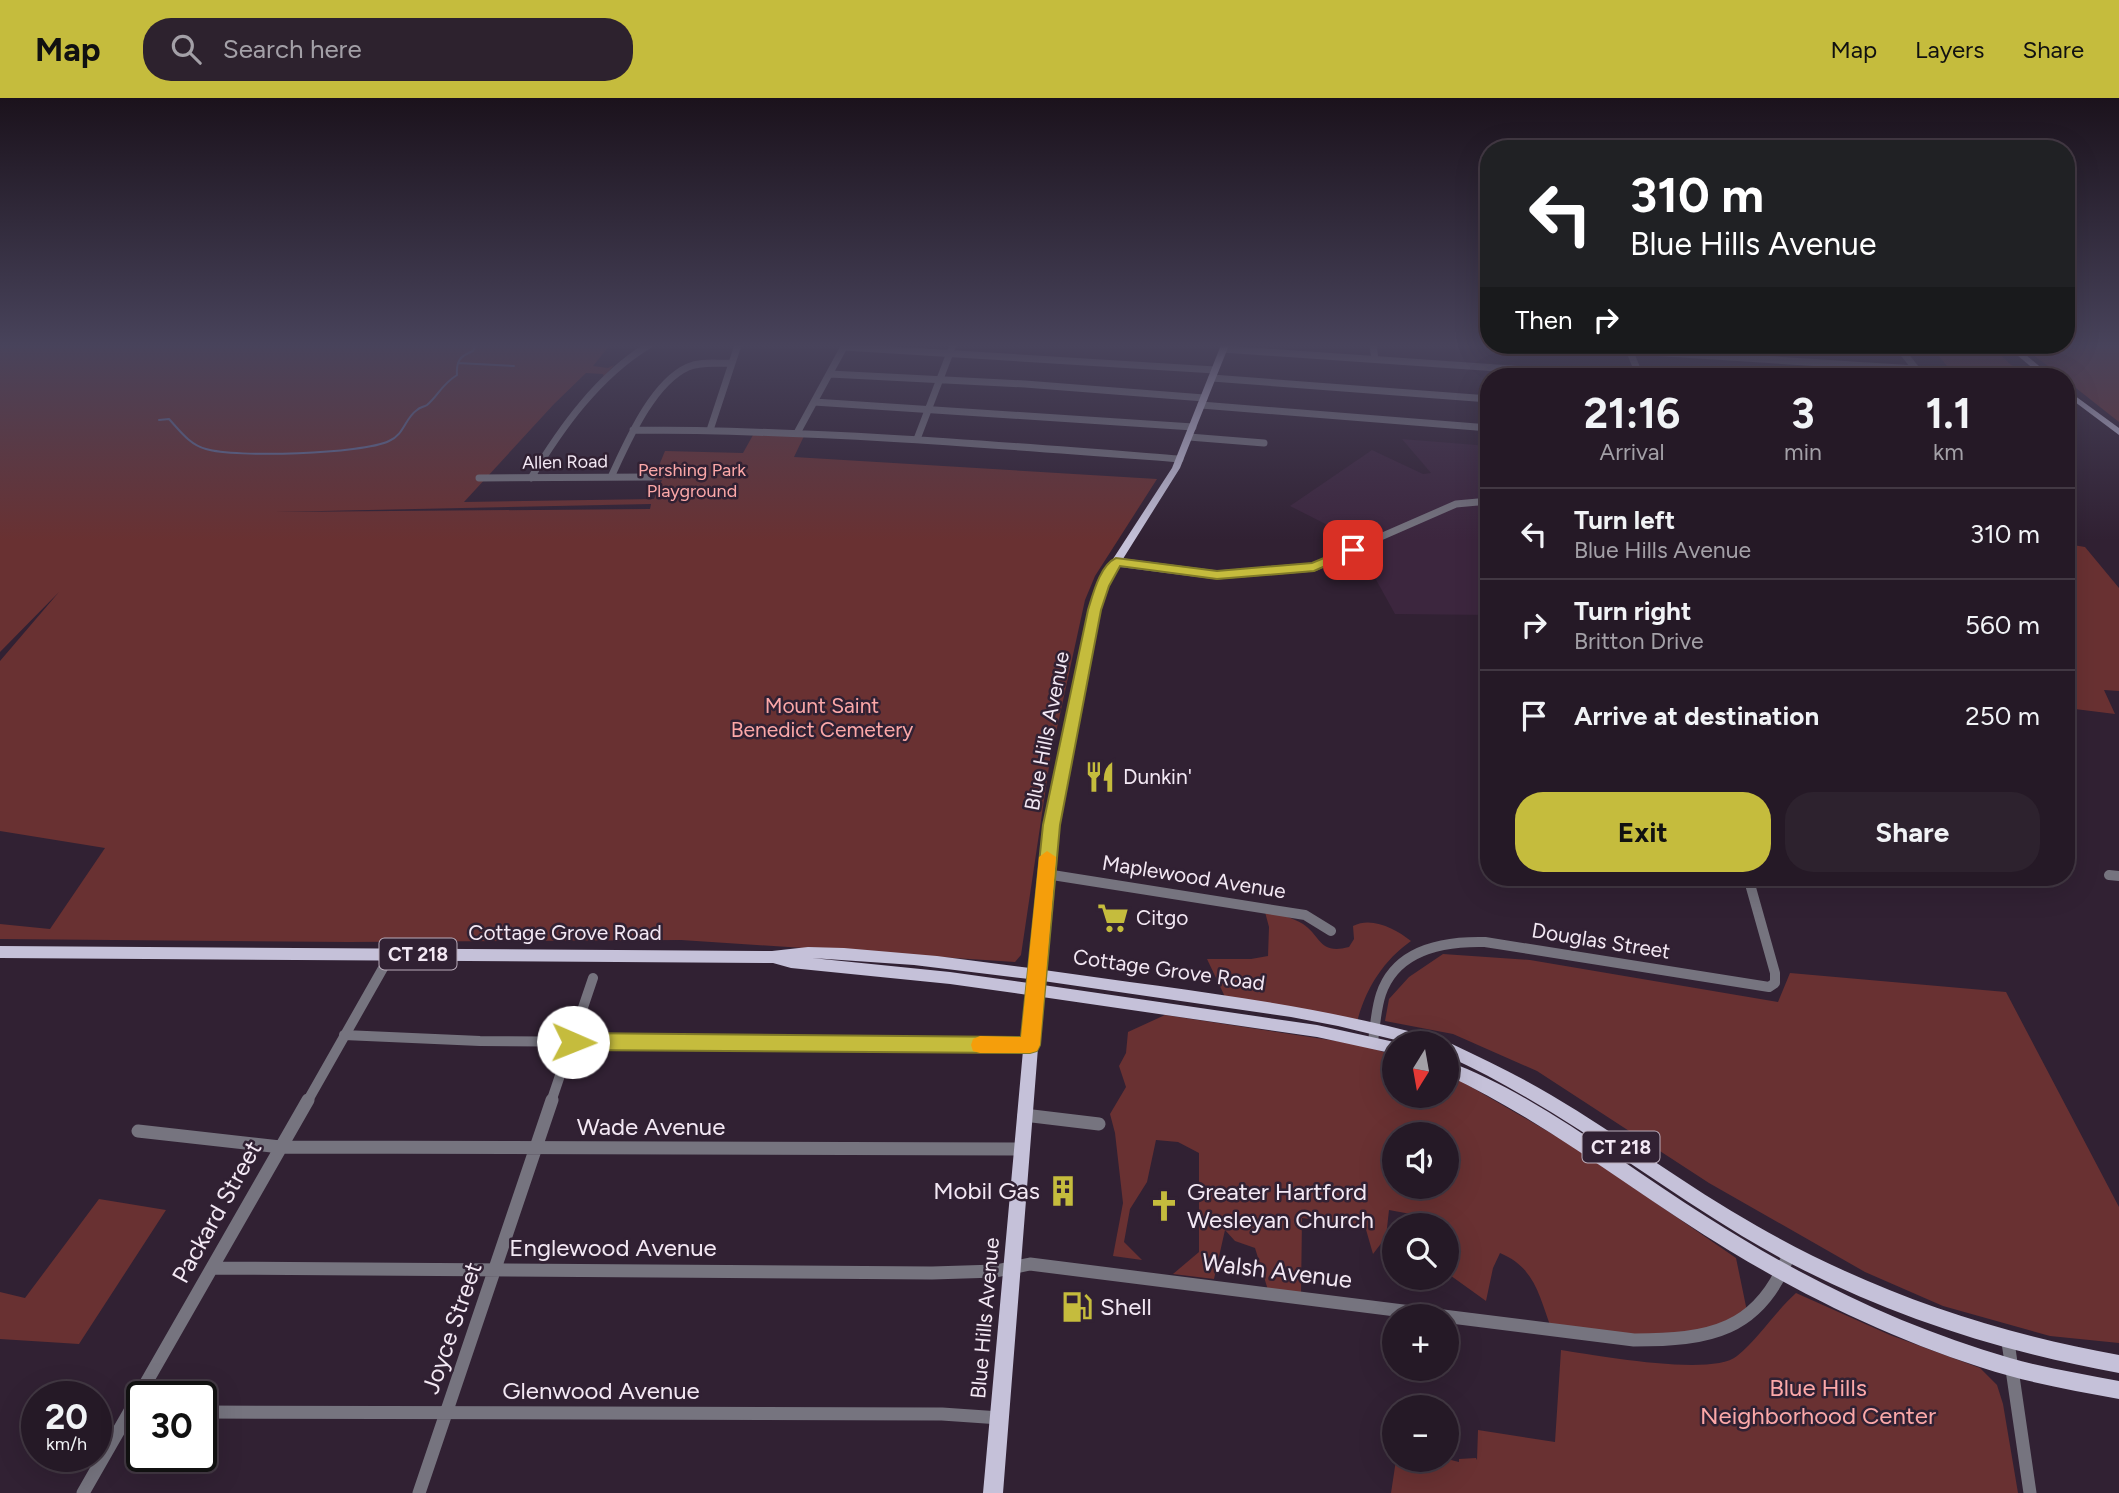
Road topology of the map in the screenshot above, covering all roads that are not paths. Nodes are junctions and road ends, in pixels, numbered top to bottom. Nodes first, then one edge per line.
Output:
1 (582, 410) edge
2 (648, 410) edge
3 (716, 410) edge
4 (810, 410) edge
5 (928, 410) edge
6 (958, 410) edge
7 (1200, 410) edge
8 (1299, 410) edge
9 (2091, 410) edge
10 (1193, 427) junction
11 (1480, 427) edge
12 (633, 430) junction
13 (710, 430) junction
14 (2119, 432) edge
15 (797, 433) junction
16 (1189, 437) junction
17 (917, 439) junction
18 (1264, 443) dead end
19 (1180, 459) junction
20 (611, 477) junction
21 (652, 477) dead end
22 (479, 478) dead end
23 (531, 478) junction
24 (1480, 502) edge
25 (1116, 562) junction
26 (1046, 874) junction
27 (1751, 886) edge
28 (1331, 931) dead end
29 (0, 952) edge
30 (391, 954) junction
31 (772, 957) junction
32 (1036, 974) junction
33 (593, 978) dead end
34 (1034, 990) junction
35 (1376, 1026) junction
36 (1392, 1031) edge
37 (344, 1035) junction
38 (573, 1042) junction
39 (1373, 1042) junction
40 (1382, 1044) edge
41 (1030, 1045) junction
42 (1460, 1055) edge
43 (1460, 1074) edge
44 (1024, 1115) junction
45 (1099, 1124) dead end
46 (138, 1131) dead end
47 (280, 1147) junction
48 (537, 1147) junction
49 (1021, 1149) junction
50 (1790, 1254) junction
51 (1013, 1267) junction
52 (212, 1268) junction
53 (495, 1270) junction
54 (1783, 1273) junction
55 (2008, 1342) junction
56 (2119, 1364) edge
57 (2012, 1367) junction
58 (152, 1381) edge
59 (2119, 1392) edge
60 (217, 1412) edge
61 (447, 1413) junction
62 (1000, 1418) junction
63 (126, 1426) edge
64 (83, 1493) edge
65 (419, 1493) edge
66 (993, 1493) edge
67 (2030, 1493) edge

1 - 23 street
2 - 12 street
3 - 13 street
4 - 15 street
5 - 17 street
6 - 10 street
7 - 10 main road, Blue Hills Avenue
8 - 11 street
9 - 14 main road
10 - 16 main road, Blue Hills Avenue
12 - 13 street
12 - 20 street
13 - 15 street
15 - 17 street
16 - 18 street
16 - 19 main road, Blue Hills Avenue
17 - 19 street
19 - 25 main road, Blue Hills Avenue
20 - 21 street, Allen Road
20 - 23 street, Allen Road
22 - 23 street, Allen Road
24 - 25 street
25 - 26 main road, Blue Hills Avenue
26 - 28 street, Maplewood Avenue
26 - 32 main road, Blue Hills Avenue
27 - 35 street, Douglas Street
29 - 30 main road, Cottage Grove Road / CT 218
30 - 31 main road, Cottage Grove Road / CT 218
30 - 37 street, Packard Street
31 - 32 main road, Cottage Grove Road / CT 218
31 - 34 main road, Cottage Grove Road / CT 218
32 - 34 main road, Blue Hills Avenue
32 - 35 main road, Cottage Grove Road / CT 218
33 - 38 street, Joyce Street
34 - 39 main road, Cottage Grove Road / CT 218
34 - 41 main road, Blue Hills Avenue
35 - 36 main road, Cottage Grove Road / CT 218
35 - 39 street, Douglas Street
37 - 38 street
37 - 47 street, Packard Street
38 - 41 street
38 - 48 street, Joyce Street
39 - 40 main road, Cottage Grove Road / CT 218
41 - 44 main road, Blue Hills Avenue
42 - 50 main road, CT 218
43 - 54 main road, CT 218
44 - 45 street
44 - 49 main road, Blue Hills Avenue
46 - 47 street, Wade Avenue
47 - 48 street, Wade Avenue
47 - 52 street, Packard Street
48 - 49 street, Wade Avenue
48 - 53 street, Joyce Street
49 - 51 main road, Blue Hills Avenue
50 - 54 street, Walsh Avenue
50 - 55 main road, CT 218
51 - 53 street, Englewood Avenue
51 - 54 street, Walsh Avenue
51 - 62 main road, Blue Hills Avenue
52 - 53 street, Englewood Avenue
52 - 58 street, Packard Street
53 - 61 street, Joyce Street
54 - 57 main road, CT 218
55 - 56 main road, CT 218
55 - 57 street
57 - 59 main road, CT 218
57 - 67 street
60 - 61 street, Glenwood Avenue
61 - 62 street, Glenwood Avenue
61 - 65 street, Joyce Street
62 - 66 main road, Blue Hills Avenue
63 - 64 street, Packard Street

